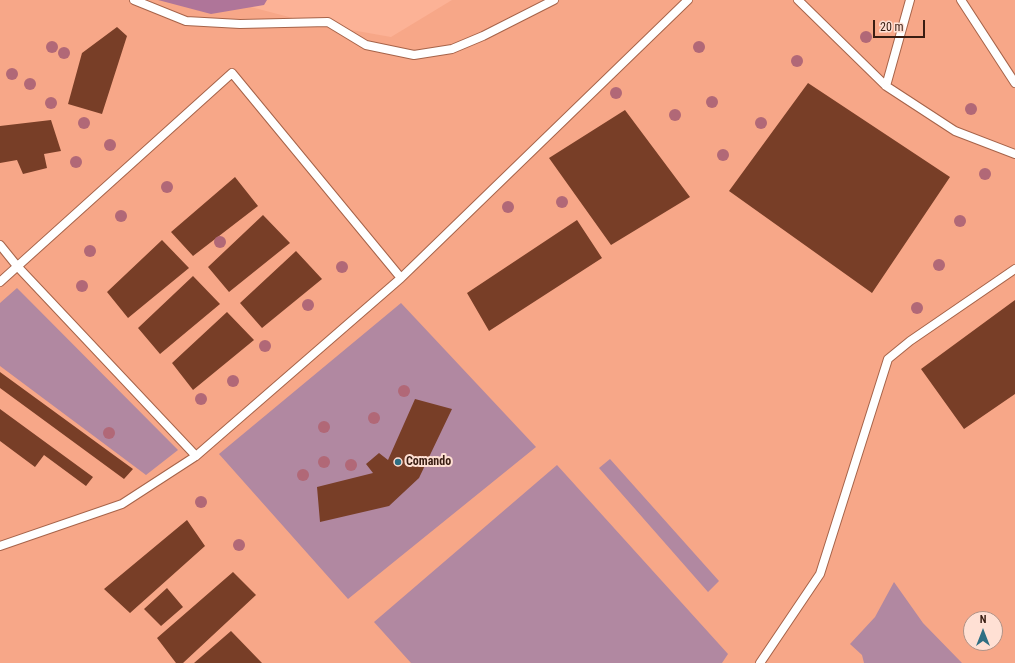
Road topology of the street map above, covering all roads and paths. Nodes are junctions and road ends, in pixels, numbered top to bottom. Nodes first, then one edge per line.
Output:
1 (134, 0) edge
2 (554, 0) edge
3 (688, 0) edge
4 (798, 0) edge
5 (910, 0) edge
6 (960, 0) edge
7 (1015, 83) edge
8 (886, 86) junction
9 (1015, 154) edge
10 (0, 245) edge
11 (18, 266) junction
12 (1015, 269) edge
13 (401, 278) junction
14 (0, 282) edge
15 (196, 456) junction
16 (0, 546) edge
17 (760, 663) edge

1 - 2 lane
3 - 13 lane
4 - 8 lane
5 - 8 lane
6 - 7 lane
8 - 9 lane
10 - 11 lane
11 - 13 lane
11 - 14 lane
11 - 15 lane
12 - 17 lane
13 - 15 lane
15 - 16 lane

